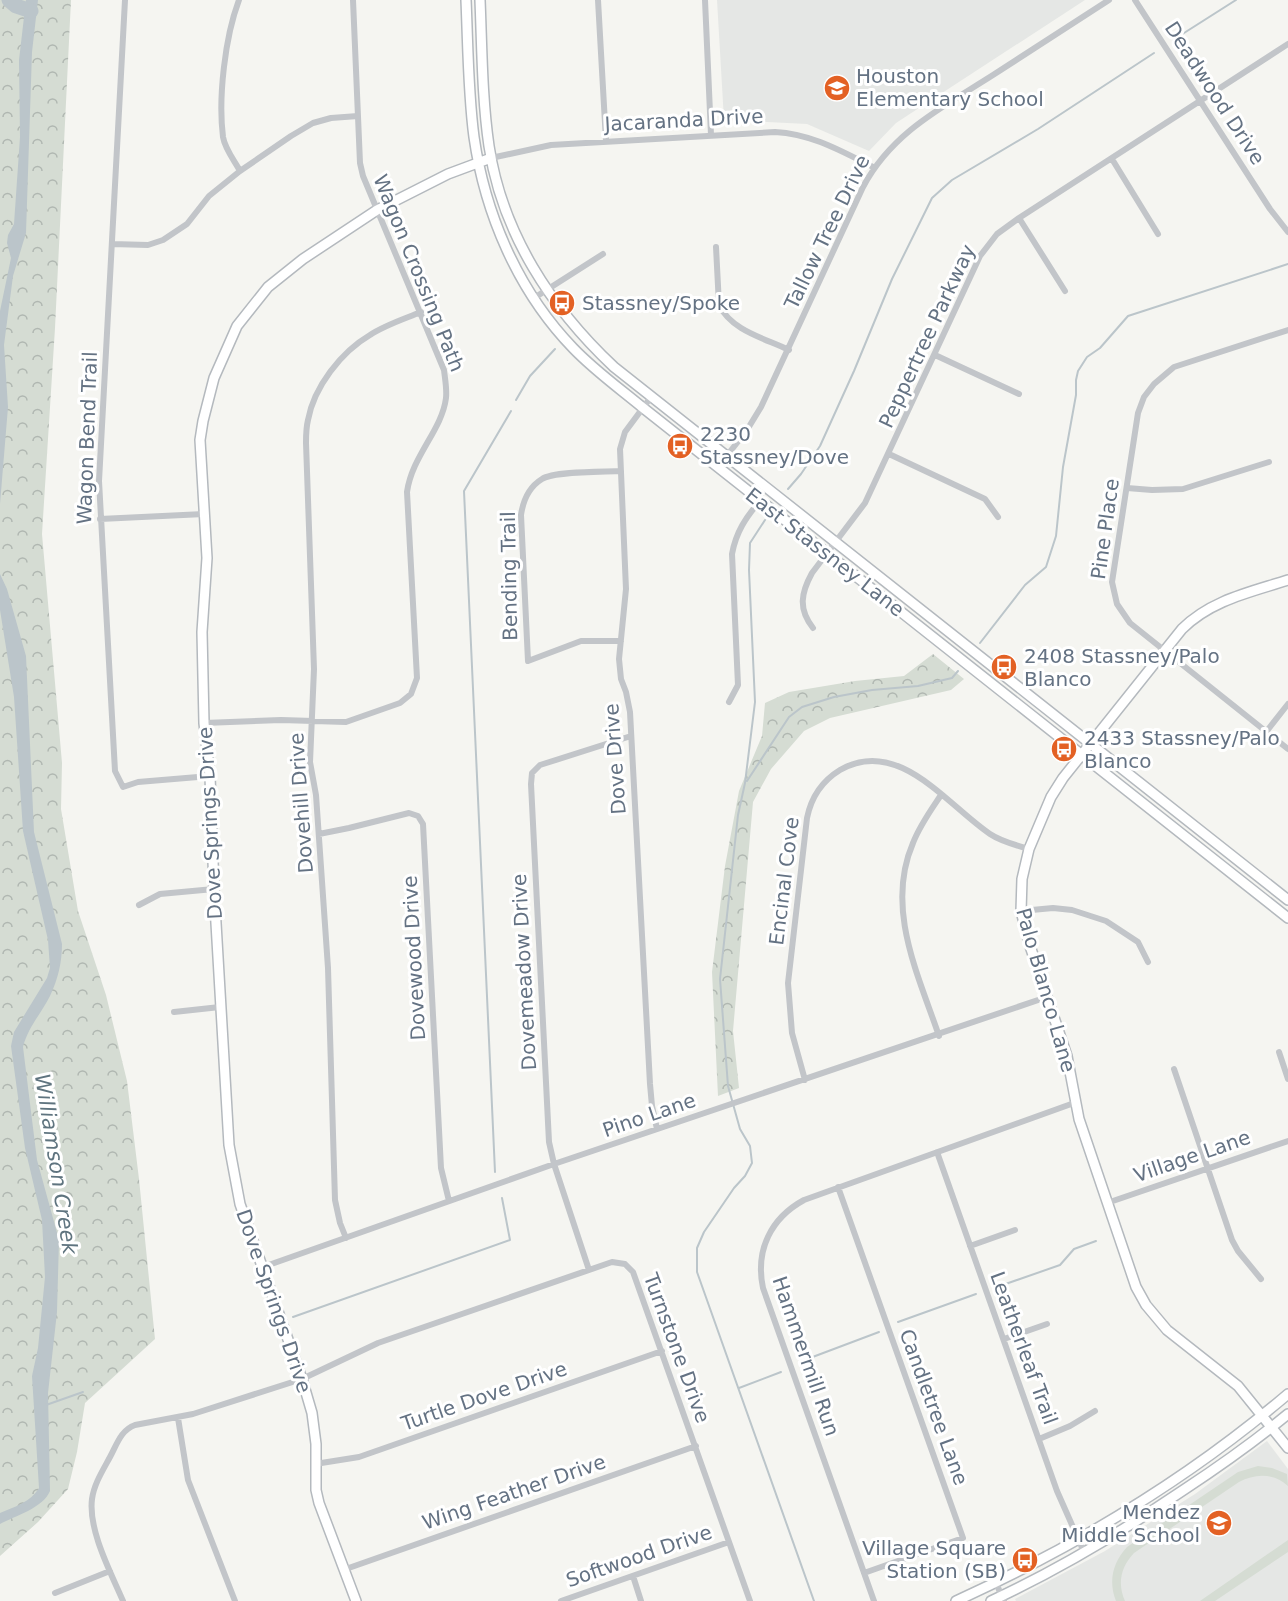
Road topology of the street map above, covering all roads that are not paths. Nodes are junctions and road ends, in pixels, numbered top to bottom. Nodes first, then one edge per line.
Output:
1 (125, 0) edge
2 (239, 0) edge
3 (353, 0) edge
4 (466, 0) edge
5 (480, 0) edge
6 (598, 0) edge
7 (705, 0) edge
8 (1109, 0) edge
9 (1135, 0) edge
10 (1288, 44) edge
11 (1200, 101) junction
12 (358, 116) junction
13 (711, 135) junction
14 (606, 141) junction
15 (491, 158) junction
16 (1112, 159) junction
17 (478, 162) junction
18 (873, 167) junction
19 (240, 171) junction
20 (377, 210) junction
21 (1019, 218) junction
22 (1288, 232) edge
23 (1158, 234) dead end
24 (112, 244) junction
25 (716, 247) dead end
26 (603, 254) dead end
27 (547, 290) junction
28 (1065, 291) dead end
29 (534, 298) junction
30 (421, 312) junction
31 (1288, 330) edge
32 (789, 350) junction
33 (935, 355) junction
34 (1019, 394) dead end
35 (651, 397) junction
36 (642, 407) junction
37 (889, 454) junction
38 (727, 456) junction
39 (1269, 462) dead end
40 (718, 467) junction
41 (621, 471) junction
42 (1127, 488) junction
43 (763, 503) junction
44 (204, 514) junction
45 (998, 517) dead end
46 (100, 519) junction
47 (836, 543) junction
48 (827, 554) junction
49 (1288, 580) edge
50 (813, 628) dead end
51 (621, 641) junction
52 (1164, 650) junction
53 (729, 702) dead end
54 (1288, 704) edge
55 (312, 722) junction
56 (204, 723) junction
57 (1266, 732) junction
58 (632, 735) junction
59 (1090, 743) junction
60 (1288, 749) edge
61 (1081, 755) junction
62 (210, 776) junction
63 (941, 795) junction
64 (319, 834) junction
65 (1029, 849) junction
66 (214, 889) junction
67 (1288, 900) edge
68 (139, 905) dead end
69 (1021, 910) junction
70 (1288, 918) edge
71 (1148, 962) dead end
72 (1047, 997) junction
73 (220, 1007) junction
74 (174, 1012) dead end
75 (939, 1036) junction
76 (1279, 1052) dead end
77 (1174, 1069) dead end
78 (1288, 1079) edge
79 (805, 1080) junction
80 (1074, 1103) junction
81 (657, 1129) junction
82 (1288, 1142) edge
83 (937, 1152) junction
84 (554, 1164) junction
85 (1208, 1168) junction
86 (838, 1187) junction
87 (449, 1201) junction
88 (1107, 1203) junction
89 (1015, 1230) dead end
90 (346, 1238) junction
91 (970, 1246) junction
92 (263, 1267) junction
93 (589, 1270) junction
94 (1261, 1280) dead end
95 (1047, 1324) dead end
96 (1004, 1339) junction
97 (662, 1351) junction
98 (302, 1379) junction
99 (1288, 1394) edge
100 (1095, 1411) dead end
101 (1288, 1413) edge
102 (1263, 1415) junction
103 (178, 1418) junction
104 (1272, 1427) junction
105 (1039, 1439) junction
106 (696, 1446) junction
107 (1288, 1448) edge
108 (315, 1464) junction
109 (1078, 1539) junction
110 (729, 1542) junction
111 (1084, 1552) junction
112 (343, 1570) junction
113 (110, 1571) junction
114 (864, 1574) junction
115 (633, 1576) junction
116 (996, 1583) junction
117 (55, 1593) dead end
118 (1003, 1598) edge
119 (123, 1601) edge
120 (235, 1601) edge
121 (356, 1601) edge
122 (561, 1601) edge
123 (641, 1601) edge
124 (750, 1601) edge
125 (874, 1601) edge
126 (956, 1601) edge
127 (991, 1601) edge

1 - 24 street, Wagon Bend Trail
2 - 19 street
3 - 12 street, Wagon Crossing Path
4 - 17 main road, East Stassney Lane
5 - 15 main road, East Stassney Lane
6 - 14 street
7 - 13 street
8 - 18 street, Tallow Tree Drive
9 - 11 street, Deadwood Drive
10 - 11 street, Peppertree Parkway
11 - 16 street, Peppertree Parkway
11 - 22 street, Deadwood Drive
12 - 19 street
12 - 20 street, Wagon Crossing Path
13 - 14 street, Jacaranda Drive
13 - 18 street, Jacaranda Drive
14 - 15 street, Jacaranda Drive
15 - 17 main road, Dove Springs Drive
15 - 27 main road, East Stassney Lane
16 - 21 street, Peppertree Parkway
16 - 23 street
17 - 20 main road, Dove Springs Drive
17 - 29 main road, East Stassney Lane
18 - 32 street, Tallow Tree Drive
19 - 24 street
20 - 30 street, Wagon Crossing Path
20 - 44 main road, Dove Springs Drive
21 - 28 street
21 - 33 street, Peppertree Parkway
24 - 46 street, Wagon Bend Trail
25 - 32 street
26 - 27 street
27 - 29 street
27 - 35 main road, East Stassney Lane
29 - 36 main road, East Stassney Lane
30 - 55 street, Dovehill Drive
30 - 55 street, Wagon Crossing Path
31 - 42 street, Pine Place
32 - 38 street, Tallow Tree Drive
33 - 34 street
33 - 37 street, Peppertree Parkway
35 - 36 street, Dove Drive
35 - 38 main road, East Stassney Lane
36 - 40 main road, East Stassney Lane
36 - 41 street, Dove Drive
37 - 45 street
37 - 47 street, Peppertree Parkway
38 - 40 street, Tallow Tree Drive
38 - 47 main road, East Stassney Lane
39 - 42 street
40 - 43 main road, East Stassney Lane
41 - 51 street, Dove Drive
41 - 51 street, Bending Trail
42 - 52 street, Pine Place
43 - 48 main road, East Stassney Lane
43 - 53 street
44 - 46 street
44 - 56 main road, Dove Springs Drive
46 - 62 street, Wagon Bend Trail
47 - 48 street, Peppertree Parkway
47 - 59 main road, East Stassney Lane
48 - 50 street, Peppertree Parkway
48 - 61 main road, East Stassney Lane
49 - 52 main road, Palo Blanco Lane
51 - 58 street, Dove Drive
52 - 57 street, Pine Place
52 - 59 main road, Palo Blanco Lane
54 - 57 street
55 - 56 street, Wagon Crossing Path
55 - 64 street, Dovehill Drive
56 - 62 main road, Dove Springs Drive
57 - 60 street, Pine Place
58 - 81 street, Dove Drive
58 - 84 street, Dovemeadow Drive
59 - 61 main road, Palo Blanco Lane
59 - 67 main road, East Stassney Lane
61 - 65 main road, Palo Blanco Lane
61 - 70 main road, East Stassney Lane
62 - 66 main road, Dove Springs Drive
63 - 65 street, Encinal Cove
63 - 75 street
63 - 79 street, Encinal Cove
64 - 87 street, Dovewood Drive
64 - 90 street, Dovehill Drive
65 - 69 main road, Palo Blanco Lane
66 - 68 street
66 - 73 main road, Dove Springs Drive
69 - 71 street
69 - 72 main road, Palo Blanco Lane
72 - 75 street, Pino Lane
72 - 80 main road, Palo Blanco Lane
73 - 74 street
73 - 92 main road, Dove Springs Drive
75 - 79 street, Pino Lane
76 - 78 street
77 - 85 street
79 - 81 street, Pino Lane
80 - 83 street, Hammermill Run
80 - 88 main road, Palo Blanco Lane
81 - 84 street, Pino Lane
82 - 85 street, Village Lane
83 - 86 street, Hammermill Run
83 - 91 street, Leatherleaf Trail
84 - 87 street, Pino Lane
84 - 93 street, Dovemeadow Drive
85 - 88 street, Village Lane
85 - 94 street
86 - 114 street, Hammermill Run
86 - 114 street, Candletree Lane
87 - 90 street, Pino Lane
88 - 102 main road, Palo Blanco Lane
89 - 91 street
90 - 92 street, Pino Lane
91 - 96 street, Leatherleaf Trail
92 - 98 main road, Dove Springs Drive
93 - 97 street, Turnstone Drive
93 - 98 street, Turnstone Drive
95 - 96 street
96 - 105 street, Leatherleaf Trail
97 - 106 street, Turnstone Drive
97 - 108 street, Turtle Dove Drive
98 - 103 street, Turnstone Drive
98 - 108 main road, Dove Springs Drive
99 - 102 main road
100 - 105 street
101 - 104 main road
102 - 104 main road, Palo Blanco Lane
102 - 109 main road
103 - 113 street, Turnstone Drive
103 - 120 street
104 - 107 main road, Palo Blanco Lane
104 - 111 main road
105 - 109 street, Leatherleaf Trail
106 - 110 street, Turnstone Drive
106 - 112 street, Wing Feather Drive
108 - 112 main road, Dove Springs Drive
109 - 111 street, Leatherleaf Trail
109 - 116 main road
110 - 115 street, Softwood Drive
110 - 124 street, Turnstone Drive
111 - 118 main road
112 - 121 main road, Dove Springs Drive
113 - 117 street
113 - 119 street, Turnstone Drive
114 - 125 street, Hammermill Run
115 - 122 street, Softwood Drive
115 - 123 street
116 - 118 street
116 - 126 main road
118 - 127 main road

